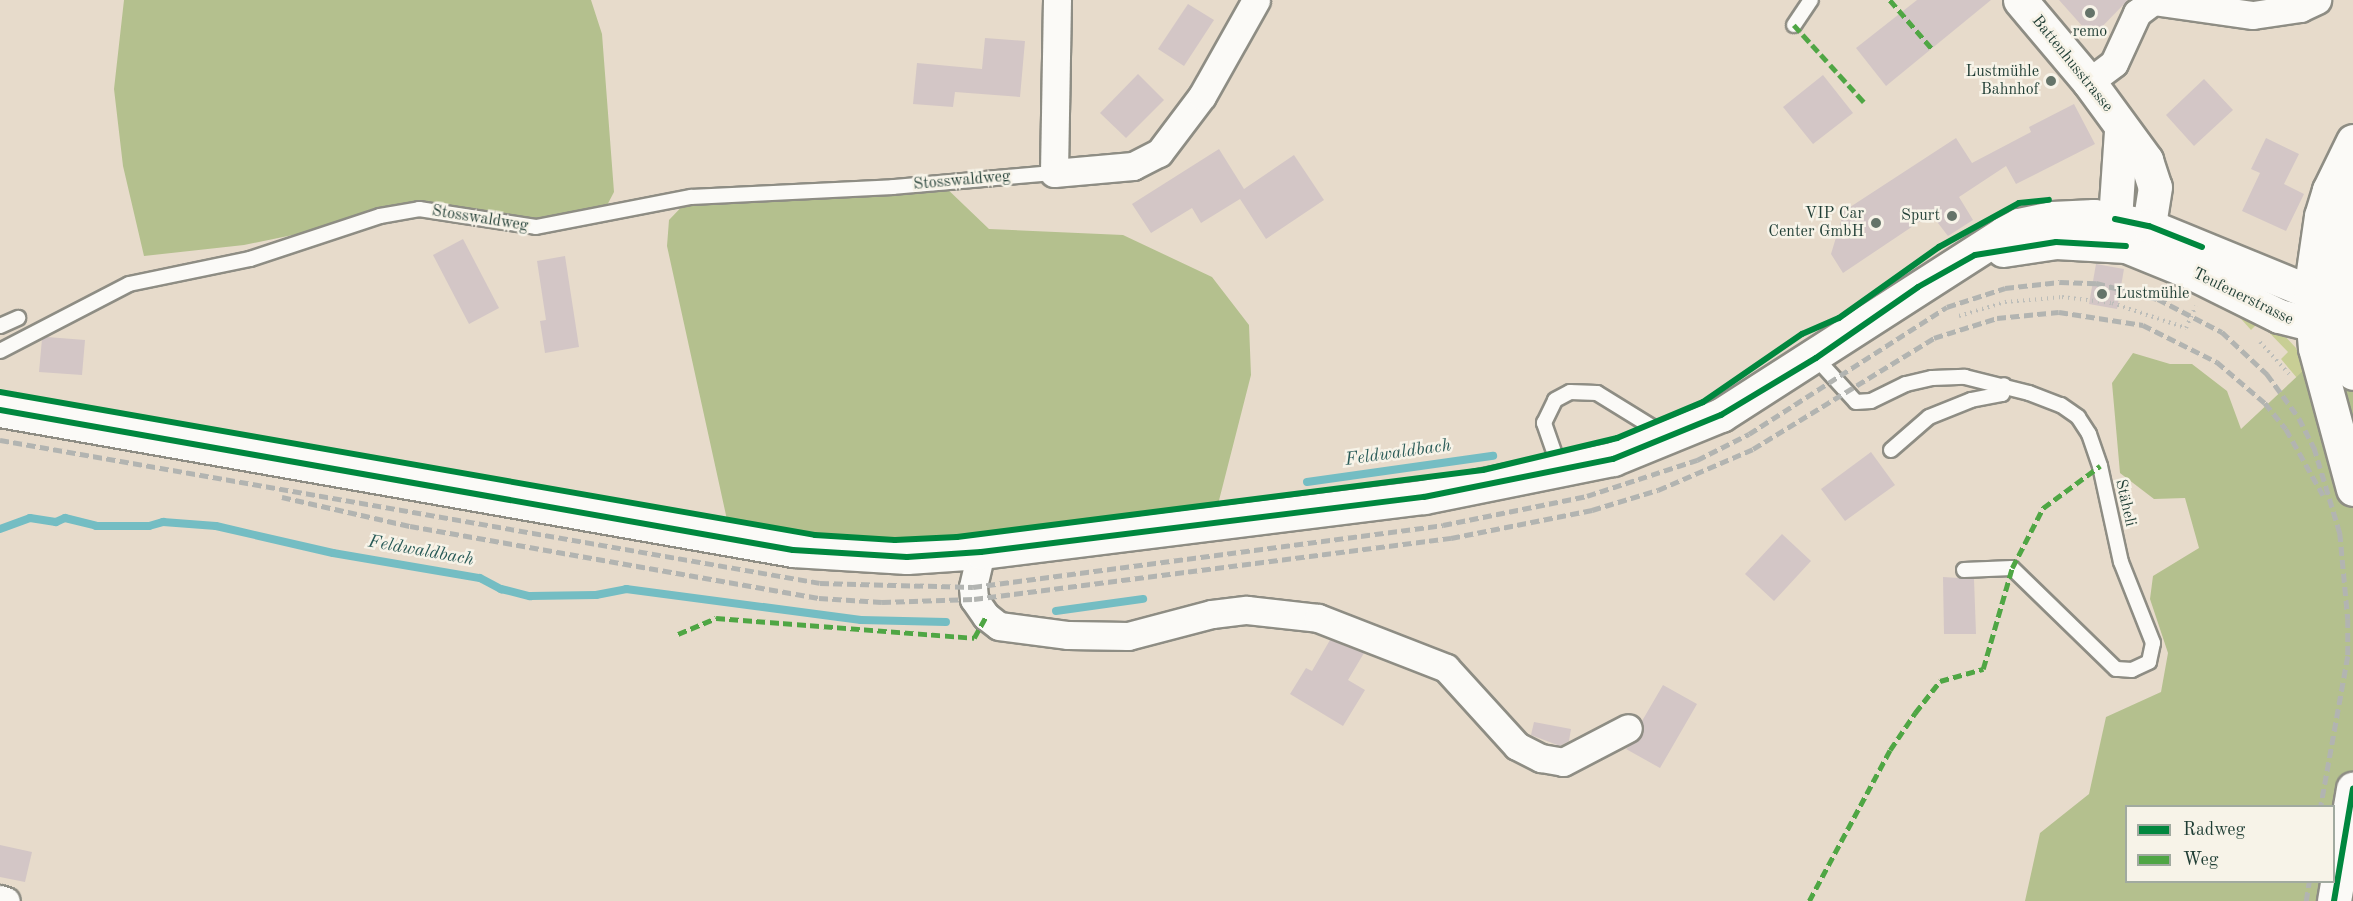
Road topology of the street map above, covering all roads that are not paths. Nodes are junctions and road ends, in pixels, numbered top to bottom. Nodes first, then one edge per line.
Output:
1 (1057, 0) edge
2 (1256, 0) edge
3 (1811, 0) edge
4 (2020, 0) edge
5 (2317, 0) edge
6 (1794, 25) dead end
7 (2090, 82) junction
8 (2351, 146) edge
9 (1054, 173) junction
10 (2130, 230) junction
11 (2310, 292) junction
12 (2340, 308) junction
13 (18, 318) dead end
14 (2312, 324) junction
15 (0, 326) edge
16 (0, 351) edge
17 (1816, 358) junction
18 (2353, 373) edge
19 (2004, 385) junction
20 (0, 410) edge
21 (1669, 438) junction
22 (1891, 450) dead end
23 (1561, 471) junction
24 (2353, 489) edge
25 (981, 552) junction
26 (1964, 570) dead end
27 (1628, 728) dead end
28 (2353, 789) edge
29 (0, 899) edge
30 (6, 901) edge
31 (2334, 901) edge

1 - 9 street
2 - 9 street, Stosswaldweg
3 - 6 lane
4 - 7 street, Battenhusstrasse
5 - 7 street
7 - 10 street, Battenhusstrasse
8 - 11 street
8 - 12 street
9 - 16 lane, Stosswaldweg
10 - 11 street, Teufenerstrasse
10 - 14 street, Teufenerstrasse
10 - 17 street
11 - 12 street, Teufenerstrasse
11 - 14 street
12 - 14 street
12 - 18 street
13 - 15 lane
14 - 24 street, Teufenerstrasse
17 - 19 lane, Stäheli
17 - 21 street
19 - 22 lane
19 - 26 lane, Stäheli
20 - 25 street
21 - 23 street
21 - 23 lane
23 - 25 street
25 - 27 street
28 - 31 street
29 - 30 street

